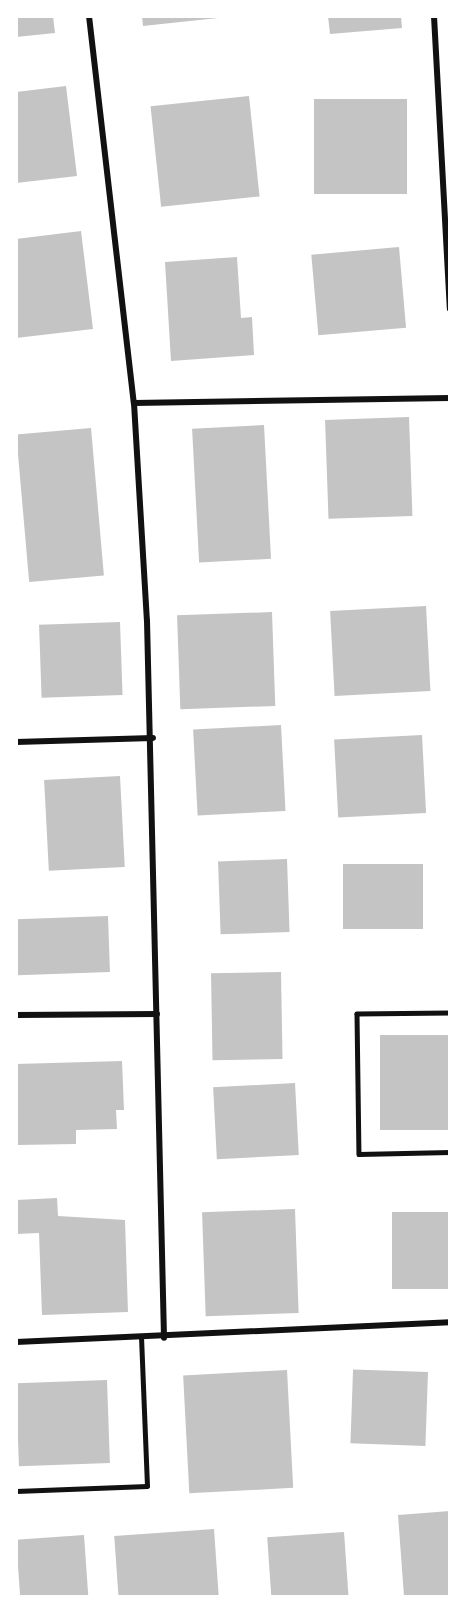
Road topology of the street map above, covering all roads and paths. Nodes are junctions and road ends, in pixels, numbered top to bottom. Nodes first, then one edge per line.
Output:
1 (89, 16) edge
2 (434, 16) edge
3 (450, 309) edge
4 (450, 398) edge
5 (134, 403) junction
6 (153, 738) junction
7 (16, 742) edge
8 (450, 1013) edge
9 (157, 1014) junction
10 (16, 1015) edge
11 (450, 1152) edge
12 (450, 1322) edge
13 (141, 1338) junction
14 (164, 1338) junction
15 (16, 1342) edge
16 (16, 1491) edge

1 - 5 street
2 - 3 street
4 - 5 street
5 - 6 street
6 - 7 street
6 - 9 street
8 - 11 lane
9 - 10 street
9 - 14 street
12 - 14 street
13 - 14 street
13 - 15 street
13 - 16 lane

